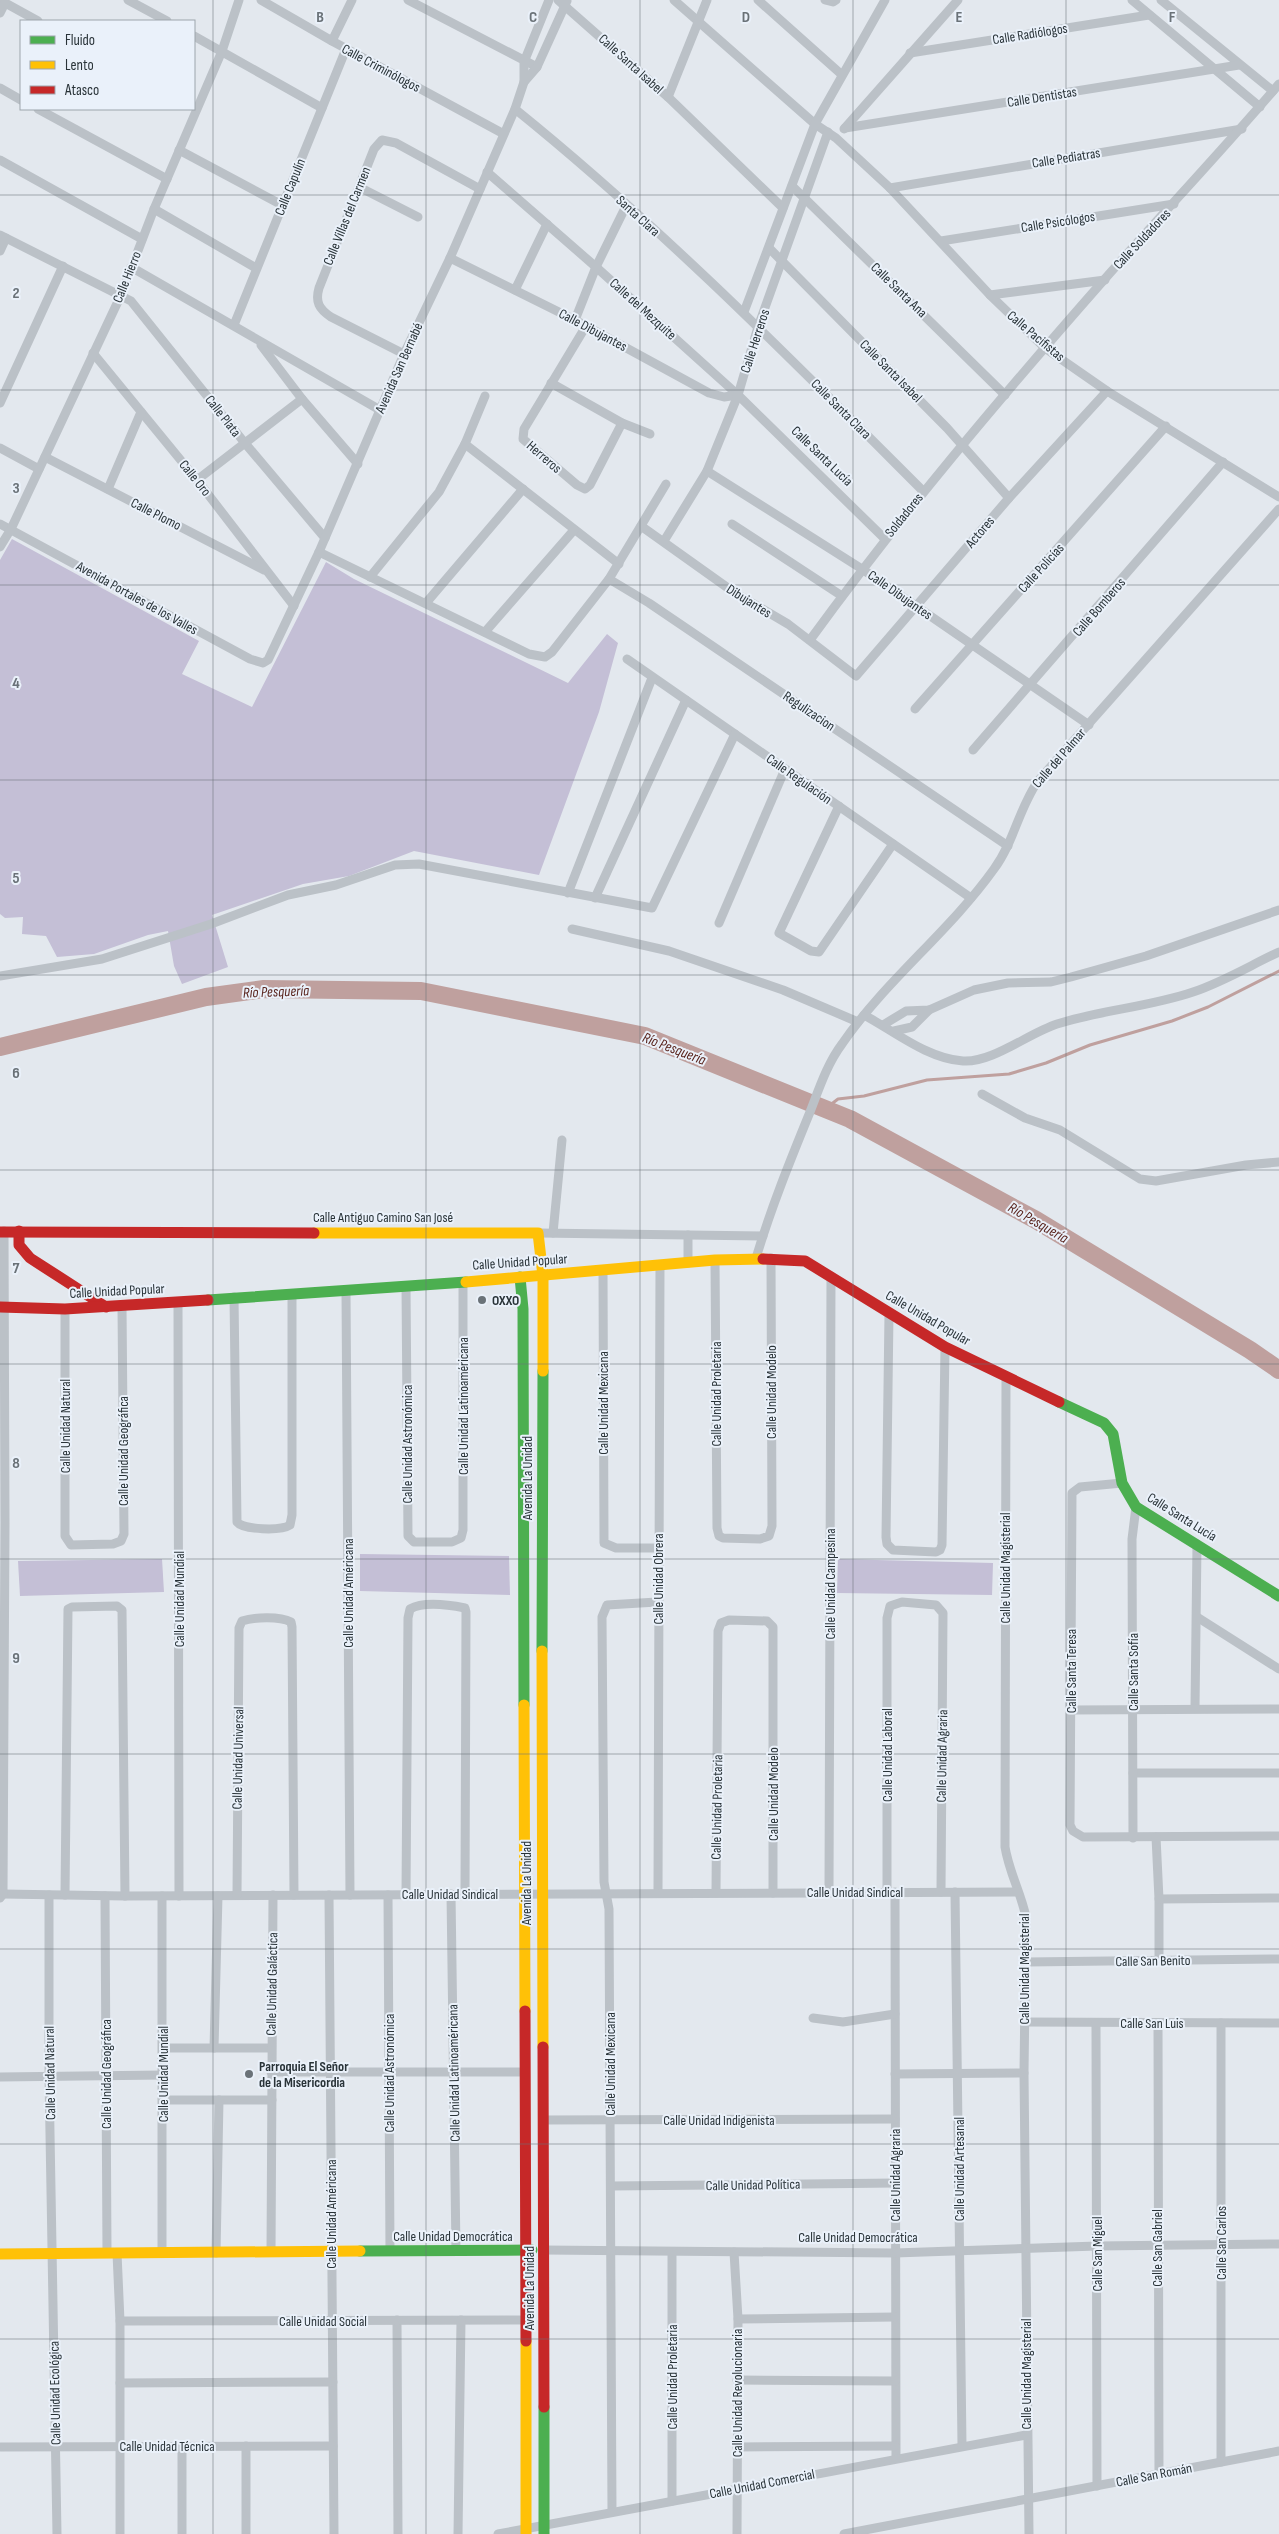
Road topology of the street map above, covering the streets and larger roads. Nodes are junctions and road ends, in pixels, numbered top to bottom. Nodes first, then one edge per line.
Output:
1 (128, 0) edge
2 (239, 0) edge
3 (262, 0) edge
4 (352, 0) edge
5 (408, 0) edge
6 (549, 0) edge
7 (674, 0) edge
8 (707, 0) edge
9 (758, 0) edge
10 (825, 0) edge
11 (836, 0) edge
12 (885, 0) edge
13 (958, 0) edge
14 (1132, 0) edge
15 (1161, 0) edge
16 (3, 1) edge
17 (564, 2) edge
18 (0, 13) edge
19 (1149, 15) junction
20 (36, 20) edge
21 (165, 20) edge
22 (698, 23) junction
23 (195, 37) edge
24 (332, 42) junction
25 (346, 49) junction
26 (222, 51) junction
27 (910, 53) junction
28 (524, 62) junction
29 (1239, 65) junction
30 (537, 68) junction
31 (1215, 70) junction
32 (842, 74) junction
33 (524, 82) junction
34 (0, 88) edge
35 (1276, 88) edge
36 (668, 97) junction
37 (20, 99) edge
38 (1260, 107) junction
39 (195, 108) edge
40 (322, 108) junction
41 (515, 109) junction
42 (40, 110) edge
43 (194, 110) edge
44 (815, 124) junction
45 (845, 128) junction
46 (1242, 129) junction
47 (828, 132) junction
48 (502, 133) junction
49 (836, 138) junction
50 (179, 150) junction
51 (0, 160) edge
52 (487, 172) junction
53 (167, 179) junction
54 (792, 186) junction
55 (359, 187) junction
56 (890, 188) junction
57 (480, 189) junction
58 (806, 198) junction
59 (1174, 204) junction
60 (282, 206) junction
61 (626, 206) junction
62 (783, 208) junction
63 (154, 210) junction
64 (418, 217) dead end
65 (547, 224) junction
66 (3, 236) edge
67 (142, 239) junction
68 (941, 241) junction
69 (769, 248) junction
70 (0, 251) edge
71 (450, 258) junction
72 (784, 262) junction
73 (63, 266) junction
74 (130, 267) junction
75 (596, 267) junction
76 (256, 268) junction
77 (1105, 280) junction
78 (515, 290) junction
79 (121, 294) junction
80 (990, 295) junction
81 (744, 312) junction
82 (575, 320) junction
83 (234, 325) junction
84 (586, 326) junction
85 (758, 327) junction
86 (258, 340) junction
87 (1045, 348) junction
88 (93, 352) junction
89 (404, 354) junction
90 (551, 383) junction
91 (1108, 391) junction
92 (1006, 394) junction
93 (738, 395) junction
94 (485, 396) dead end
95 (302, 399) junction
96 (0, 403) edge
97 (380, 410) junction
98 (141, 412) junction
99 (622, 424) junction
100 (1166, 426) junction
101 (650, 434) dead end
102 (244, 442) junction
103 (465, 444) junction
104 (962, 446) junction
105 (0, 448) edge
106 (45, 457) junction
107 (1223, 462) junction
108 (358, 464) junction
109 (39, 469) junction
110 (707, 471) junction
111 (197, 480) junction
112 (666, 484) dead end
113 (523, 488) junction
114 (108, 489) junction
115 (923, 491) junction
116 (1279, 497) edge
117 (1009, 498) junction
118 (1279, 509) edge
119 (0, 524) edge
120 (732, 524) dead end
121 (641, 526) junction
122 (11, 529) junction
123 (574, 530) junction
124 (325, 538) junction
125 (885, 539) junction
126 (664, 541) junction
127 (0, 547) edge
128 (319, 552) junction
129 (619, 564) junction
130 (862, 568) junction
131 (267, 571) junction
132 (370, 577) junction
133 (609, 579) junction
134 (842, 596) junction
135 (426, 603) junction
136 (294, 606) junction
137 (916, 607) junction
138 (484, 632) junction
139 (810, 640) junction
140 (971, 645) junction
141 (272, 653) joint
142 (627, 659) dead end
143 (856, 676) joint
144 (652, 678) junction
145 (1031, 685) junction
146 (686, 700) junction
147 (915, 709) dead end
148 (1089, 725) junction
149 (735, 734) junction
150 (973, 750) dead end
151 (785, 769) junction
152 (839, 806) junction
153 (892, 844) junction
154 (1008, 846) junction
155 (568, 893) junction
156 (595, 898) junction
157 (971, 898) junction
158 (1279, 910) edge
159 (720, 922) dead end
160 (572, 929) dead end
161 (1279, 952) edge
162 (0, 976) edge
163 (929, 1010) junction
164 (861, 1019) junction
165 (883, 1025) junction
166 (894, 1031) junction
167 (982, 1094) dead end
168 (562, 1140) dead end
169 (1279, 1162) edge
170 (19, 1231) junction
171 (2, 1232) edge
172 (538, 1233) junction
173 (553, 1233) junction
174 (688, 1235) junction
175 (763, 1236) junction
176 (756, 1258) junction
177 (771, 1258) junction
178 (715, 1260) junction
179 (688, 1263) junction
180 (660, 1265) junction
181 (603, 1270) junction
182 (543, 1276) junction
183 (831, 1276) junction
184 (520, 1277) junction
185 (463, 1282) junction
186 (406, 1286) junction
187 (346, 1291) junction
188 (292, 1294) junction
189 (234, 1297) junction
190 (178, 1302) junction
191 (122, 1306) junction
192 (3, 1307) edge
193 (106, 1307) junction
194 (65, 1309) junction
195 (889, 1314) junction
196 (945, 1347) junction
197 (1006, 1378) junction
198 (1122, 1483) junction
199 (1136, 1507) junction
200 (717, 1528) joint
201 (463, 1530) joint
202 (68, 1542) joint
203 (1196, 1544) junction
204 (658, 1548) junction
205 (1279, 1596) edge
206 (657, 1602) junction
207 (1197, 1617) junction
208 (887, 1618) joint
209 (773, 1636) joint
210 (1279, 1669) edge
211 (1195, 1708) junction
212 (1133, 1709) junction
213 (1279, 1709) edge
214 (1070, 1710) junction
215 (1133, 1773) junction
216 (1279, 1773) edge
217 (1279, 1836) edge
218 (1156, 1837) junction
219 (1133, 1838) junction
220 (828, 1892) junction
221 (891, 1892) junction
222 (941, 1892) junction
223 (956, 1892) junction
224 (1017, 1892) junction
225 (541, 1893) junction
226 (658, 1893) junction
227 (716, 1893) junction
228 (773, 1893) junction
229 (49, 1894) junction
230 (406, 1894) junction
231 (451, 1894) junction
232 (465, 1894) junction
233 (524, 1894) junction
234 (607, 1894) junction
235 (65, 1895) junction
236 (273, 1895) junction
237 (294, 1895) junction
238 (328, 1895) junction
239 (350, 1895) junction
240 (388, 1895) junction
241 (2, 1896) edge
242 (105, 1896) junction
243 (125, 1896) junction
244 (162, 1896) junction
245 (179, 1896) junction
246 (218, 1896) junction
247 (236, 1896) junction
248 (1159, 1898) junction
249 (1279, 1898) edge
250 (1279, 1959) edge
251 (1159, 1961) junction
252 (1026, 1962) junction
253 (895, 2014) junction
254 (813, 2018) dead end
255 (1025, 2022) junction
256 (1096, 2023) junction
257 (1158, 2023) junction
258 (1221, 2023) junction
259 (1279, 2023) edge
260 (163, 2048) junction
261 (214, 2048) junction
262 (271, 2048) junction
263 (271, 2072) junction
264 (524, 2072) junction
265 (1024, 2073) junction
266 (330, 2074) junction
267 (389, 2074) junction
268 (454, 2074) junction
269 (895, 2074) junction
270 (958, 2074) junction
271 (49, 2076) junction
272 (106, 2076) junction
273 (163, 2076) junction
274 (0, 2077) edge
275 (163, 2100) junction
276 (219, 2100) junction
277 (272, 2100) junction
278 (895, 2119) junction
279 (544, 2120) junction
280 (610, 2120) junction
281 (895, 2183) junction
282 (611, 2186) junction
283 (1222, 2244) junction
284 (1279, 2244) edge
285 (1157, 2245) junction
286 (1097, 2246) junction
287 (1025, 2249) junction
288 (526, 2250) junction
289 (544, 2250) junction
290 (390, 2251) junction
291 (456, 2251) junction
292 (53, 2252) junction
293 (112, 2252) junction
294 (271, 2252) junction
295 (332, 2252) junction
296 (611, 2252) junction
297 (734, 2252) junction
298 (959, 2252) junction
299 (162, 2253) junction
300 (216, 2253) junction
301 (672, 2253) junction
302 (895, 2253) junction
303 (0, 2254) edge
304 (895, 2317) junction
305 (738, 2319) junction
306 (332, 2320) junction
307 (397, 2320) junction
308 (461, 2320) junction
309 (526, 2320) junction
310 (120, 2322) junction
311 (737, 2380) junction
312 (895, 2381) junction
313 (333, 2382) junction
314 (120, 2383) junction
315 (1026, 2435) junction
316 (0, 2446) edge
317 (56, 2446) junction
318 (246, 2446) junction
319 (333, 2446) junction
320 (737, 2446) junction
321 (895, 2446) junction
322 (962, 2446) junction
323 (119, 2447) junction
324 (182, 2447) junction
325 (1279, 2451) edge
326 (896, 2458) junction
327 (1221, 2462) junction
328 (1159, 2474) junction
329 (1097, 2486) junction
330 (737, 2488) junction
331 (1028, 2499) junction
332 (672, 2501) junction
333 (612, 2512) junction
334 (544, 2530) edge
335 (526, 2531) edge
336 (57, 2534) edge
337 (120, 2534) edge
338 (182, 2534) edge
339 (246, 2534) edge
340 (334, 2534) edge
341 (398, 2534) edge
342 (458, 2534) edge
343 (498, 2534) edge
344 (737, 2534) edge
345 (844, 2534) edge
346 (1029, 2534) edge

1 - 21 street
2 - 26 street, Calle Hierro
3 - 24 street, Calle Criminólogos
4 - 24 street
5 - 28 street
6 - 28 street, Avenida San Bernabé
7 - 22 street
8 - 22 street
9 - 32 street
10 - 11 street
12 - 32 street, Calle Herreros
13 - 27 street
14 - 19 street
15 - 29 street
16 - 18 street
16 - 20 street
17 - 30 street, Avenida San Bernabé
17 - 36 street, Calle Santa Isabel
19 - 27 street, Calle Radiólogos
19 - 31 street
22 - 36 street
22 - 44 street
23 - 26 street
24 - 25 street, Calle Criminólogos
25 - 40 street, Calle Capulín
25 - 48 street, Calle Criminólogos
26 - 39 street, Calle Hierro
26 - 40 street
27 - 45 street
28 - 30 street
28 - 33 street, Avenida San Bernabé
29 - 31 street, Calle Dentistas
29 - 35 street
30 - 33 street, Avenida San Bernabé
31 - 38 street
31 - 45 street, Calle Dentistas
32 - 44 street, Calle Herreros
33 - 41 street, Avenida San Bernabé
34 - 37 street
35 - 38 street, Calle Soldadores
36 - 62 street, Calle Santa Isabel
38 - 46 street, Calle Soldadores
40 - 60 street, Calle Capulín
41 - 48 street, Avenida San Bernabé
41 - 61 street, Santa Clara
42 - 53 street
43 - 50 street, Calle Hierro
44 - 47 street, Calle Pacifistas
44 - 54 street, Calle Herreros
45 - 49 street
46 - 56 street, Calle Pediatras
46 - 59 street, Calle Soldadores
47 - 49 street, Calle Pacifistas
47 - 58 street, Calle Herreros
48 - 52 street, Avenida San Bernabé
49 - 56 street, Calle Pacifistas
50 - 53 street, Calle Hierro
50 - 60 street
51 - 67 street
52 - 57 street, Avenida San Bernabé
52 - 65 street, Calle del Mezquite
53 - 63 street, Calle Hierro
54 - 58 street, Calle Santa Ana
54 - 62 street, Calle Herreros
55 - 57 street, Calle Villas del Carmen
55 - 64 street
55 - 89 street, Calle Villas del Carmen
56 - 68 street, Calle Pacifistas
57 - 71 street, Avenida San Bernabé
58 - 72 street, Calle Herreros
58 - 92 street, Calle Santa Ana
59 - 68 street, Calle Psicólogos
59 - 77 street, Calle Soldadores
60 - 76 street, Calle Capulín
61 - 75 street
61 - 81 street, Santa Clara
62 - 69 street, Calle Herreros
63 - 67 street, Calle Hierro
63 - 76 street
65 - 75 street, Calle del Mezquite
65 - 78 street
66 - 70 street
66 - 73 street, Calle Plata
67 - 74 street, Calle Hierro
68 - 80 street, Calle Pacifistas
69 - 72 street, Calle Santa Isabel
69 - 81 street, Calle Herreros
71 - 78 street, Calle Dibujantes
71 - 89 street, Avenida San Bernabé
72 - 85 street, Calle Herreros
72 - 104 street, Calle Santa Isabel
73 - 79 street, Calle Plata
73 - 96 street
74 - 79 street, Calle Hierro
74 - 83 street
75 - 82 street
75 - 93 street, Calle del Mezquite
76 - 83 street, Calle Capulín
77 - 80 street
77 - 87 street, Calle Soldadores
78 - 82 street, Calle Dibujantes
79 - 88 street, Calle Hierro
79 - 102 street, Calle Plata
80 - 87 street, Calle Pacifistas
81 - 85 street, Santa Clara
82 - 84 street, Calle Dibujantes
83 - 86 street
84 - 90 street, Herreros
84 - 93 street, Calle Dibujantes
85 - 93 street, Calle Herreros
85 - 115 street, Calle Santa Clara
86 - 95 street
86 - 97 street
87 - 91 street, Calle Pacifistas
87 - 92 street, Calle Soldadores
88 - 98 street, Calle Oro
88 - 106 street, Calle Hierro
89 - 97 street, Avenida San Bernabé
90 - 99 street
90 - 99 street, Herreros
91 - 100 street, Calle Pacifistas
91 - 117 street, Actores
92 - 104 street, Soldadores
93 - 110 street, Calle Herreros
93 - 125 street, Calle Santa Lucía
94 - 103 street
95 - 102 street
95 - 108 street
97 - 108 street, Avenida San Bernabé
98 - 111 street, Calle Oro
98 - 114 street
99 - 101 street
100 - 107 street, Calle Pacifistas
100 - 140 street, Calle Policías
102 - 111 street
102 - 124 street, Calle Plata
103 - 113 street
103 - 132 street
104 - 115 street, Soldadores
104 - 117 street, Calle Santa Isabel
105 - 109 street
106 - 109 street, Calle Hierro
106 - 114 street, Calle Plomo
107 - 116 street, Calle Pacifistas
107 - 145 street, Calle Bomberos
108 - 124 street, Avenida San Bernabé
109 - 122 street, Calle Hierro
110 - 126 street, Calle Herreros
110 - 130 street, Calle Dibujantes
111 - 131 street, Calle Oro
112 - 121 street
113 - 123 street
113 - 135 street
114 - 131 street, Calle Plomo
115 - 125 street, Soldadores
117 - 137 street, Actores
118 - 148 street, Calle del Palmar
119 - 122 street, Avenida Portales de los Valles
120 - 134 street
121 - 126 street, Dibujantes
121 - 129 street
122 - 127 street, Calle Hierro
122 - 141 street, Avenida Portales de los Valles
123 - 129 street
123 - 138 street
124 - 128 street, Avenida San Bernabé
125 - 130 street, Soldadores
126 - 139 street, Dibujantes
128 - 132 street
128 - 136 street, Avenida San Bernabé
129 - 133 street
130 - 134 street, Soldadores
130 - 137 street, Calle Dibujantes
131 - 136 street, Calle Oro
132 - 135 street
133 - 138 street
133 - 154 street, Regulizacion
134 - 139 street, Soldadores
135 - 138 street
136 - 141 street, Avenida San Bernabé
137 - 140 street, Calle Dibujantes
137 - 143 street, Actores
139 - 143 street, Dibujantes
140 - 145 street, Calle Dibujantes
140 - 147 street, Calle Policías
142 - 144 street, Calle Regulación
144 - 146 street, Calle Regulación
144 - 155 street
145 - 148 street, Calle Dibujantes
145 - 150 street, Calle Bomberos
146 - 149 street, Calle Regulación
146 - 156 street
148 - 154 street, Calle del Palmar
149 - 151 street, Calle Regulación
149 - 156 street
151 - 152 street, Calle Regulación
151 - 159 street
152 - 153 street, Calle Regulación
152 - 153 street
153 - 157 street, Calle Regulación
154 - 157 street, Calle del Palmar
155 - 156 street
155 - 162 street
157 - 164 street, Calle del Palmar
158 - 163 street
160 - 164 street
161 - 166 street
163 - 165 street
163 - 166 street
164 - 165 street
164 - 175 street, Calle del Palmar
165 - 166 street
167 - 169 street
168 - 173 street
170 - 171 street, Calle Antiguo Camino San José
170 - 172 street, Calle Antiguo Camino San José
170 - 193 street
171 - 192 street
172 - 173 street, Calle Antiguo Camino San José
172 - 182 street, Avenida La Unidad
173 - 174 street, Calle Antiguo Camino San José
174 - 175 street, Calle Antiguo Camino San José
174 - 179 street
175 - 176 street, Calle del Palmar
176 - 177 street, Calle Unidad Popular
176 - 178 street, Calle Unidad Popular
177 - 183 street, Calle Unidad Popular
177 - 200 street, Calle Unidad Modelo
178 - 179 street, Calle Unidad Popular
178 - 200 street, Calle Unidad Proletaria
179 - 180 street, Calle Unidad Popular
180 - 181 street, Calle Unidad Popular
180 - 204 street, Calle Unidad Obrera
181 - 182 street, Calle Unidad Popular
181 - 204 street, Calle Unidad Mexicana
182 - 184 street, Calle Unidad Popular
182 - 225 street, Avenida La Unidad
183 - 195 street, Calle Unidad Popular
183 - 220 street, Calle Unidad Campesina
184 - 185 street, Calle Unidad Popular
184 - 233 street, Avenida La Unidad
185 - 186 street, Calle Unidad Popular
185 - 201 street, Calle Unidad Latinoaméricana
186 - 187 street, Calle Unidad Popular
186 - 201 street, Calle Unidad Astronómica
187 - 188 street, Calle Unidad Popular
187 - 239 street, Calle Unidad Américana
188 - 189 street, Calle Unidad Popular
188 - 189 street
189 - 190 street, Calle Unidad Popular
190 - 191 street, Calle Unidad Popular
190 - 245 street, Calle Unidad Mundial
191 - 193 street, Calle Unidad Popular
191 - 202 street, Calle Unidad Geográfica
192 - 194 street, Calle Unidad Popular
192 - 241 street
193 - 194 street, Calle Unidad Popular
194 - 202 street, Calle Unidad Natural
195 - 196 street, Calle Unidad Popular
195 - 196 street
196 - 197 street, Calle Unidad Popular
197 - 198 street, Calle Santa Lucía
197 - 224 street, Calle Unidad Magisterial
198 - 199 street, Calle Santa Lucía
198 - 214 street, Calle Santa Teresa
199 - 203 street, Calle Santa Lucía
199 - 212 street, Calle Santa Sofía
203 - 205 street, Calle Santa Lucía
203 - 207 street
204 - 206 street, Calle Unidad Obrera
206 - 226 street, Calle Unidad Obrera
206 - 234 street, Calle Unidad Mexicana
207 - 210 street
207 - 211 street
208 - 221 street, Calle Unidad Laboral
208 - 222 street, Calle Unidad Agraria
209 - 227 street, Calle Unidad Proletaria
209 - 228 street, Calle Unidad Modelo
211 - 212 street
211 - 213 street
212 - 214 street
212 - 215 street, Calle Santa Sofía
214 - 219 street, Calle Santa Teresa
215 - 216 street
215 - 219 street, Calle Santa Sofía
217 - 218 street
218 - 219 street
218 - 248 street
220 - 221 street, Calle Unidad Sindical
220 - 228 street, Calle Unidad Sindical
221 - 222 street, Calle Unidad Sindical
221 - 253 street, Calle Unidad Agraria
222 - 223 street, Calle Unidad Sindical
223 - 224 street, Calle Unidad Sindical
223 - 270 street, Calle Unidad Artesanal
224 - 252 street, Calle Unidad Magisterial
225 - 233 street, Calle Unidad Sindical
225 - 234 street, Calle Unidad Sindical
225 - 279 street, Avenida La Unidad
226 - 227 street, Calle Unidad Sindical
226 - 234 street, Calle Unidad Sindical
227 - 228 street, Calle Unidad Sindical
229 - 235 street, Calle Unidad Sindical
229 - 241 street, Calle Unidad Sindical
229 - 271 street, Calle Unidad Natural
230 - 231 street, Calle Unidad Sindical
230 - 232 street
230 - 240 street, Calle Unidad Sindical
231 - 232 street, Calle Unidad Sindical
231 - 268 street, Calle Unidad Latinoaméricana
232 - 233 street, Calle Unidad Sindical
233 - 264 street, Avenida La Unidad
234 - 280 street, Calle Unidad Mexicana
235 - 242 street, Calle Unidad Sindical
235 - 243 street
236 - 237 street, Calle Unidad Sindical
236 - 247 street, Calle Unidad Sindical
236 - 262 street, Calle Unidad Galáctica
237 - 238 street, Calle Unidad Sindical
237 - 247 street, Calle Unidad Universal
238 - 239 street, Calle Unidad Sindical
238 - 266 street, Calle Unidad Américana
239 - 240 street, Calle Unidad Sindical
240 - 267 street, Calle Unidad Astronómica
242 - 243 street, Calle Unidad Sindical
242 - 272 street, Calle Unidad Geográfica
243 - 244 street, Calle Unidad Sindical
244 - 245 street, Calle Unidad Sindical
244 - 260 street, Calle Unidad Mundial
245 - 246 street, Calle Unidad Sindical
246 - 247 street, Calle Unidad Sindical
246 - 261 street
248 - 249 street
248 - 251 street
250 - 251 street, Calle San Benito
251 - 252 street, Calle San Benito
252 - 255 street, Calle Unidad Magisterial
253 - 254 street
253 - 269 street, Calle Unidad Agraria
255 - 256 street, Calle San Luis
255 - 265 street, Calle Unidad Magisterial
256 - 257 street, Calle San Luis
256 - 286 street, Calle San Miguel
257 - 258 street, Calle San Luis
257 - 285 street, Calle San Gabriel
258 - 259 street, Calle San Luis
258 - 283 street, Calle San Carlos
260 - 261 street
260 - 273 street, Calle Unidad Mundial
261 - 262 street
262 - 263 street, Calle Unidad Galáctica
263 - 266 street
263 - 277 street, Calle Unidad Galáctica
264 - 268 street
264 - 288 street, Avenida La Unidad
265 - 270 street
265 - 287 street, Calle Unidad Magisterial
266 - 267 street
266 - 295 street, Calle Unidad Américana
267 - 268 street
267 - 290 street, Calle Unidad Astronómica
268 - 291 street, Calle Unidad Latinoaméricana
269 - 270 street
269 - 278 street, Calle Unidad Agraria
270 - 298 street, Calle Unidad Artesanal
271 - 272 street
271 - 274 street
271 - 292 street, Calle Unidad Natural
272 - 273 street
272 - 293 street, Calle Unidad Geográfica
273 - 275 street, Calle Unidad Mundial
275 - 276 street
275 - 299 street, Calle Unidad Mundial
276 - 277 street
276 - 300 street
277 - 294 street, Calle Unidad Galáctica
278 - 280 street, Calle Unidad Indigenista
278 - 281 street, Calle Unidad Agraria
279 - 280 street, Calle Unidad Indigenista
279 - 289 street, Avenida La Unidad
280 - 282 street, Calle Unidad Mexicana
281 - 282 street, Calle Unidad Política
281 - 302 street, Calle Unidad Agraria
282 - 296 street, Calle Unidad Mexicana
283 - 284 street, Calle Unidad Democrática
283 - 285 street, Calle Unidad Democrática
283 - 327 street, Calle San Carlos
285 - 286 street, Calle Unidad Democrática
285 - 328 street, Calle San Gabriel
286 - 287 street, Calle Unidad Democrática
286 - 329 street, Calle San Miguel
287 - 298 street, Calle Unidad Democrática
287 - 315 street, Calle Unidad Magisterial
288 - 289 street, Calle Unidad Democrática
288 - 291 street, Calle Unidad Democrática
288 - 309 street, Avenida La Unidad
289 - 296 street, Calle Unidad Democrática
289 - 334 street, Avenida La Unidad
290 - 291 street, Calle Unidad Democrática
290 - 295 street, Calle Unidad Democrática
292 - 293 street, Calle Unidad Democrática
292 - 303 street, Calle Unidad Democrática
292 - 317 street, Calle Unidad Ecológica
293 - 299 street, Calle Unidad Democrática
293 - 310 street, Calle Unidad Geográfica
294 - 295 street, Calle Unidad Democrática
294 - 300 street, Calle Unidad Democrática
295 - 306 street, Calle Unidad Américana
296 - 301 street, Calle Unidad Democrática
296 - 333 street, Calle Unidad Mexicana
297 - 301 street, Calle Unidad Democrática
297 - 302 street, Calle Unidad Democrática
297 - 305 street, Calle Unidad Revolucionaria
298 - 302 street, Calle Unidad Democrática
298 - 322 street, Calle Unidad Artesanal
299 - 300 street, Calle Unidad Democrática
301 - 332 street, Calle Unidad Proletaria
302 - 304 street, Calle Unidad Agraria
304 - 305 street
304 - 312 street, Calle Unidad Agraria
305 - 311 street, Calle Unidad Revolucionaria
306 - 307 street, Calle Unidad Social
306 - 310 street, Calle Unidad Social
306 - 313 street, Calle Unidad Américana
307 - 308 street, Calle Unidad Social
307 - 341 street
308 - 309 street, Calle Unidad Social
308 - 342 street
309 - 335 street, Avenida La Unidad
310 - 314 street, Calle Unidad Geográfica
311 - 312 street
311 - 320 street, Calle Unidad Revolucionaria
312 - 321 street, Calle Unidad Agraria
313 - 314 street
313 - 319 street, Calle Unidad Américana
314 - 323 street, Calle Unidad Geográfica
315 - 322 street, Calle Unidad Comercial
315 - 331 street, Calle Unidad Magisterial
316 - 317 street, Calle Unidad Técnica
317 - 323 street, Calle Unidad Técnica
317 - 336 street, Calle Unidad Ecológica
318 - 319 street, Calle Unidad Técnica
318 - 324 street, Calle Unidad Técnica
318 - 339 street
319 - 340 street, Calle Unidad Américana
320 - 321 street
320 - 330 street, Calle Unidad Revolucionaria
321 - 326 street, Calle Unidad Agraria
322 - 326 street, Calle Unidad Comercial
323 - 324 street, Calle Unidad Técnica
323 - 337 street, Calle Unidad Geográfica
324 - 338 street
325 - 327 street, Calle San Román
326 - 330 street, Calle Unidad Comercial
327 - 328 street, Calle San Román
328 - 329 street, Calle San Román
329 - 331 street, Calle San Román
330 - 332 street, Calle Unidad Comercial
330 - 344 street, Calle Unidad Revolucionaria
331 - 345 street, Calle San Román
331 - 346 street, Calle Unidad Magisterial
332 - 333 street, Calle Unidad Comercial
333 - 334 street, Calle Unidad Comercial
334 - 335 street, Calle Unidad Comercial
335 - 343 street, Calle Unidad Comercial

